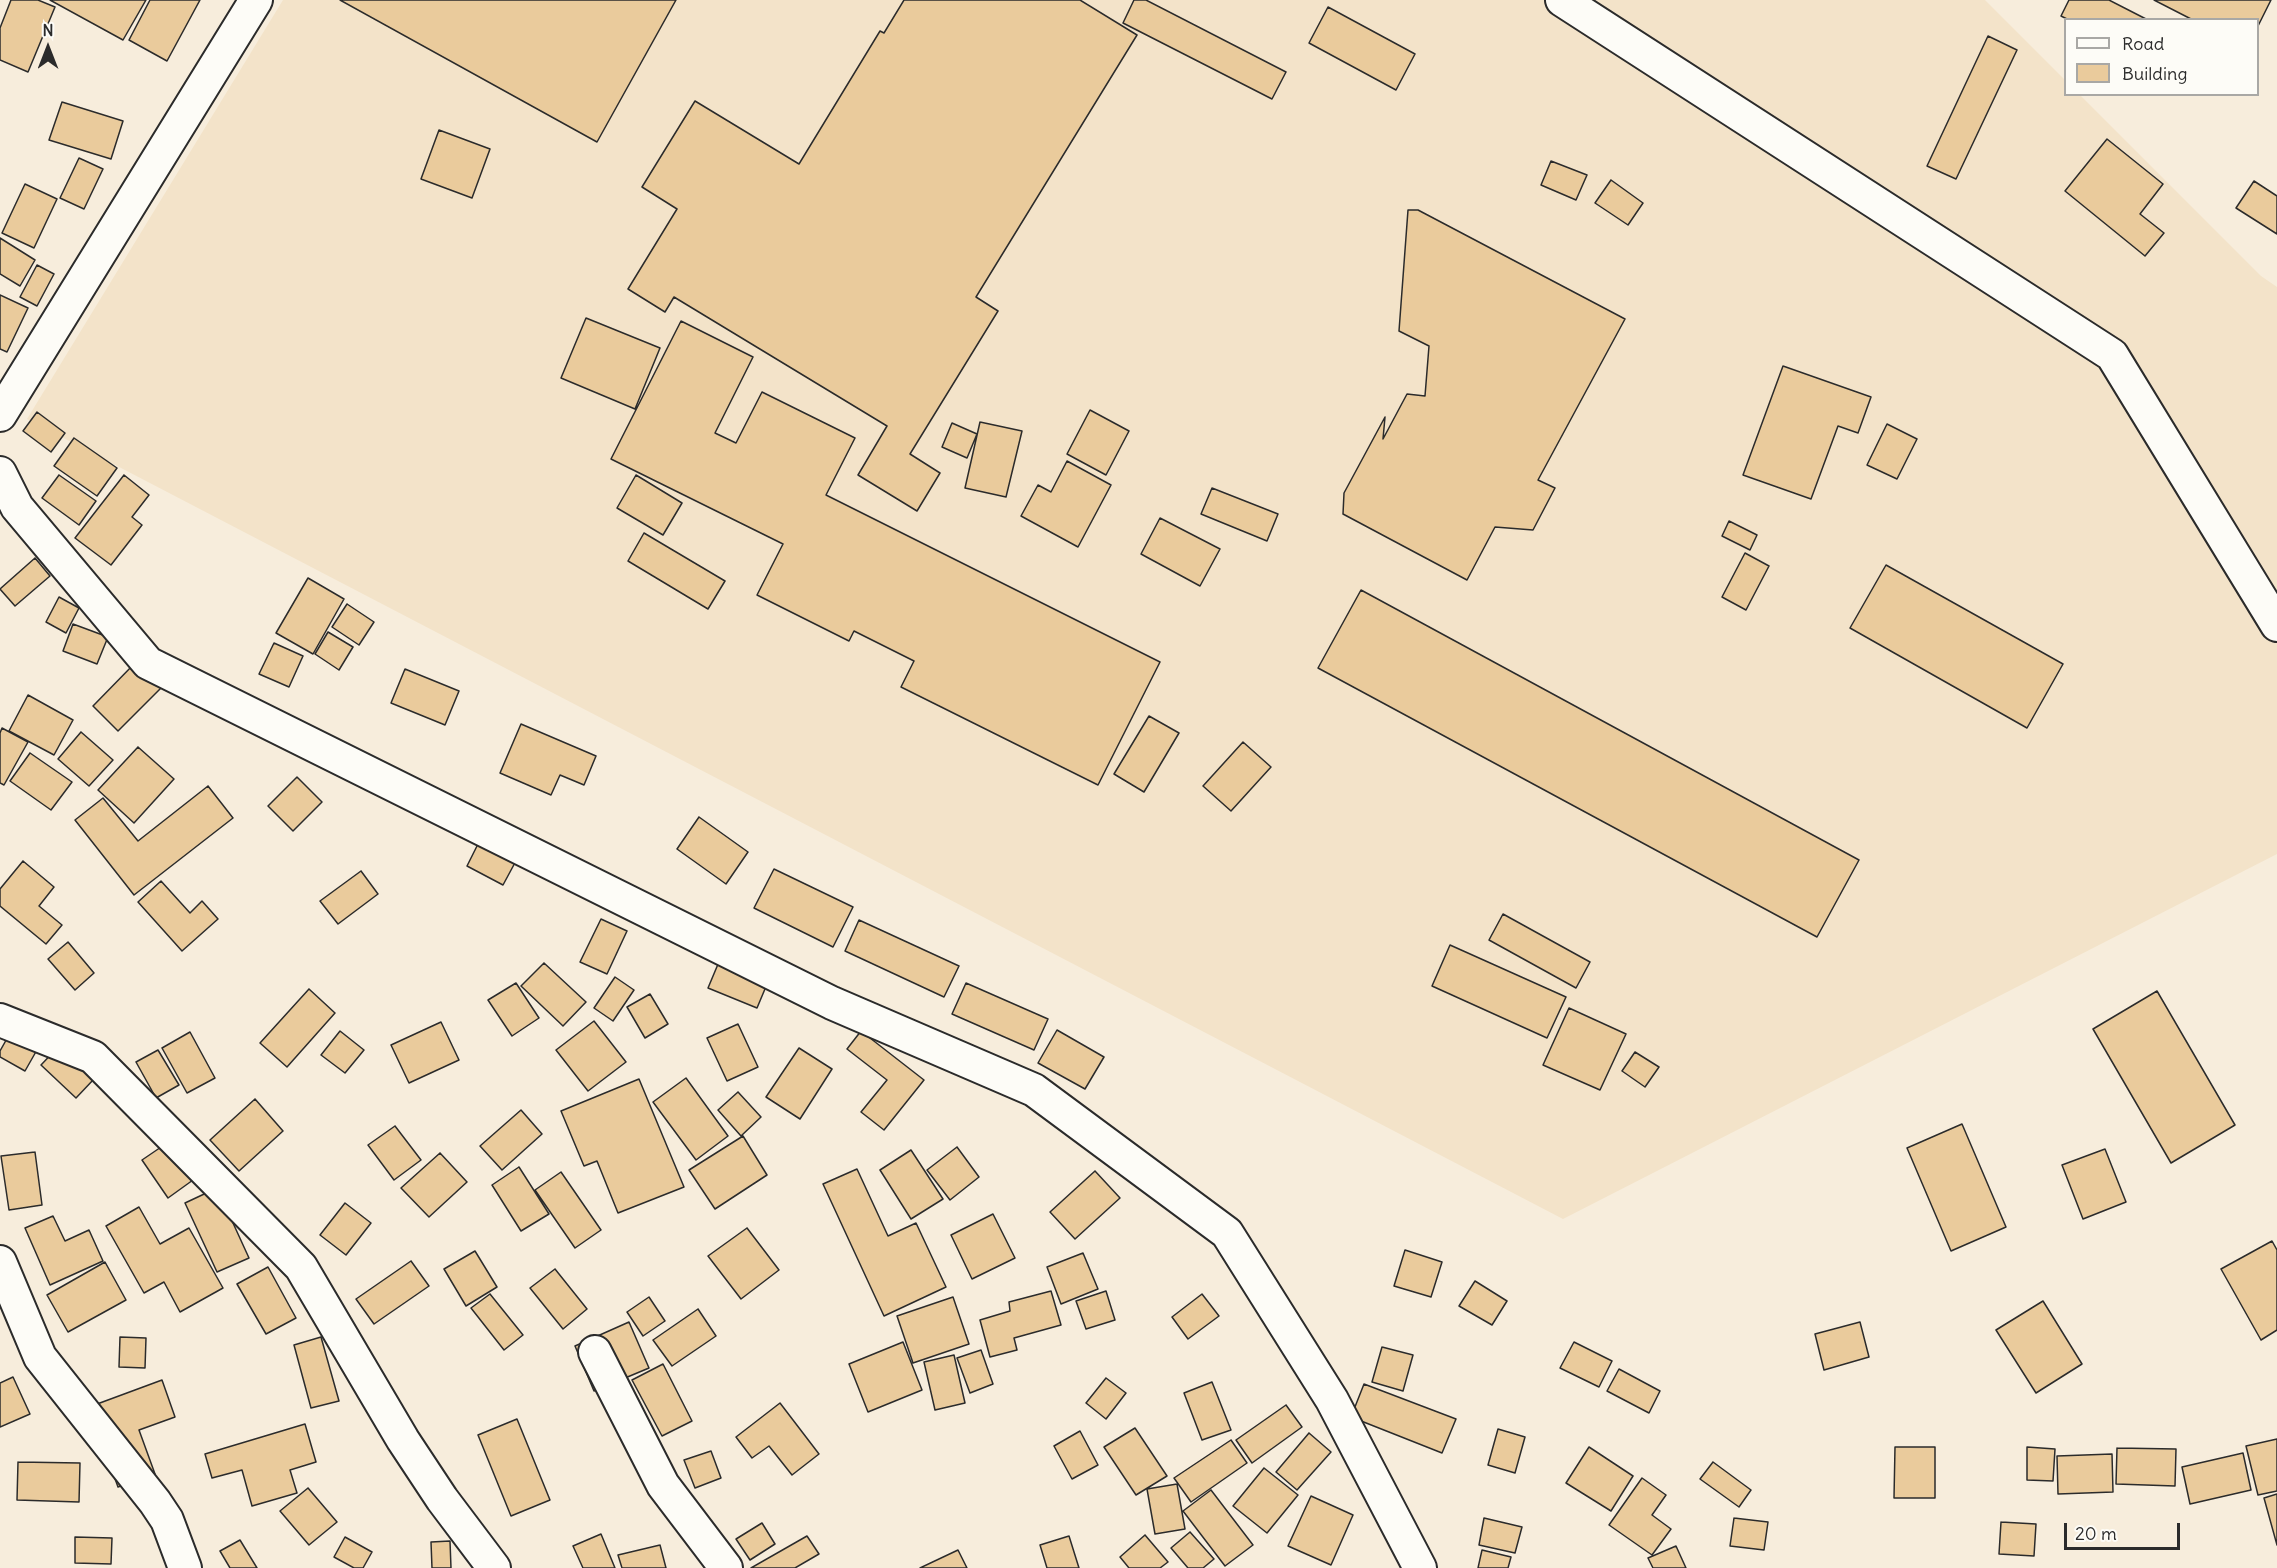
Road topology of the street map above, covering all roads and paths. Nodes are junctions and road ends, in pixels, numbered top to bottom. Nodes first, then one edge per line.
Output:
1 (256, 0) edge
2 (1562, 0) edge
3 (0, 415) edge
4 (0, 473) edge
5 (2277, 625) edge
6 (0, 1020) edge
7 (0, 1262) edge
8 (595, 1352) dead end
9 (185, 1568) edge
10 (494, 1568) edge
11 (726, 1568) edge
12 (1420, 1568) edge

1 - 3 street
2 - 5 street
4 - 12 street
6 - 10 street
7 - 9 street
8 - 11 street

